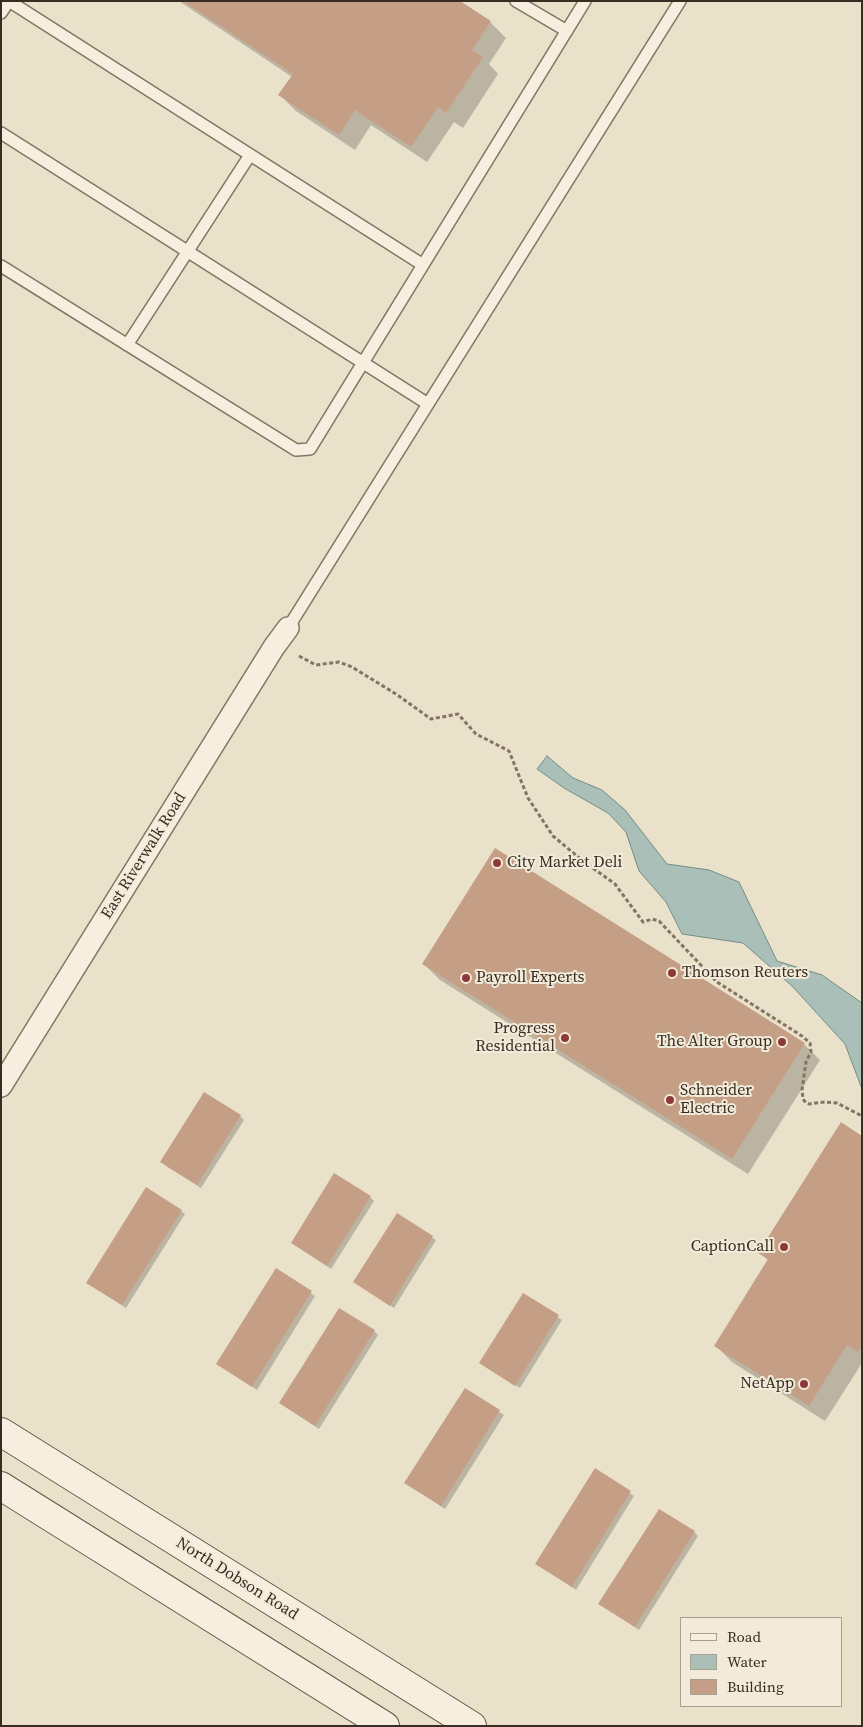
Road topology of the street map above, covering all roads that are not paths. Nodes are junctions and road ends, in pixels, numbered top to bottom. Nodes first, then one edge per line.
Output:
1 (9, 1) edge
2 (516, 1) edge
3 (585, 1) edge
4 (680, 1) edge
5 (1, 13) edge
6 (567, 31) junction
7 (1, 133) edge
8 (250, 155) junction
9 (187, 252) junction
10 (423, 264) junction
11 (1, 266) edge
12 (127, 345) junction
13 (362, 363) junction
14 (428, 404) junction
15 (288, 628) joint
16 (1, 1086) edge
17 (1, 1432) edge
18 (1, 1486) edge
19 (384, 1726) edge
20 (472, 1726) edge

1 - 5 lane
1 - 8 lane
2 - 6 lane
3 - 6 lane
4 - 14 lane
6 - 10 lane
7 - 9 lane
8 - 9 lane
8 - 10 lane
9 - 12 lane
9 - 13 lane
10 - 13 lane
11 - 12 lane
12 - 13 lane
13 - 14 lane
14 - 15 lane
15 - 16 street, East Riverwalk Road
17 - 20 street, North Dobson Road
18 - 19 street

